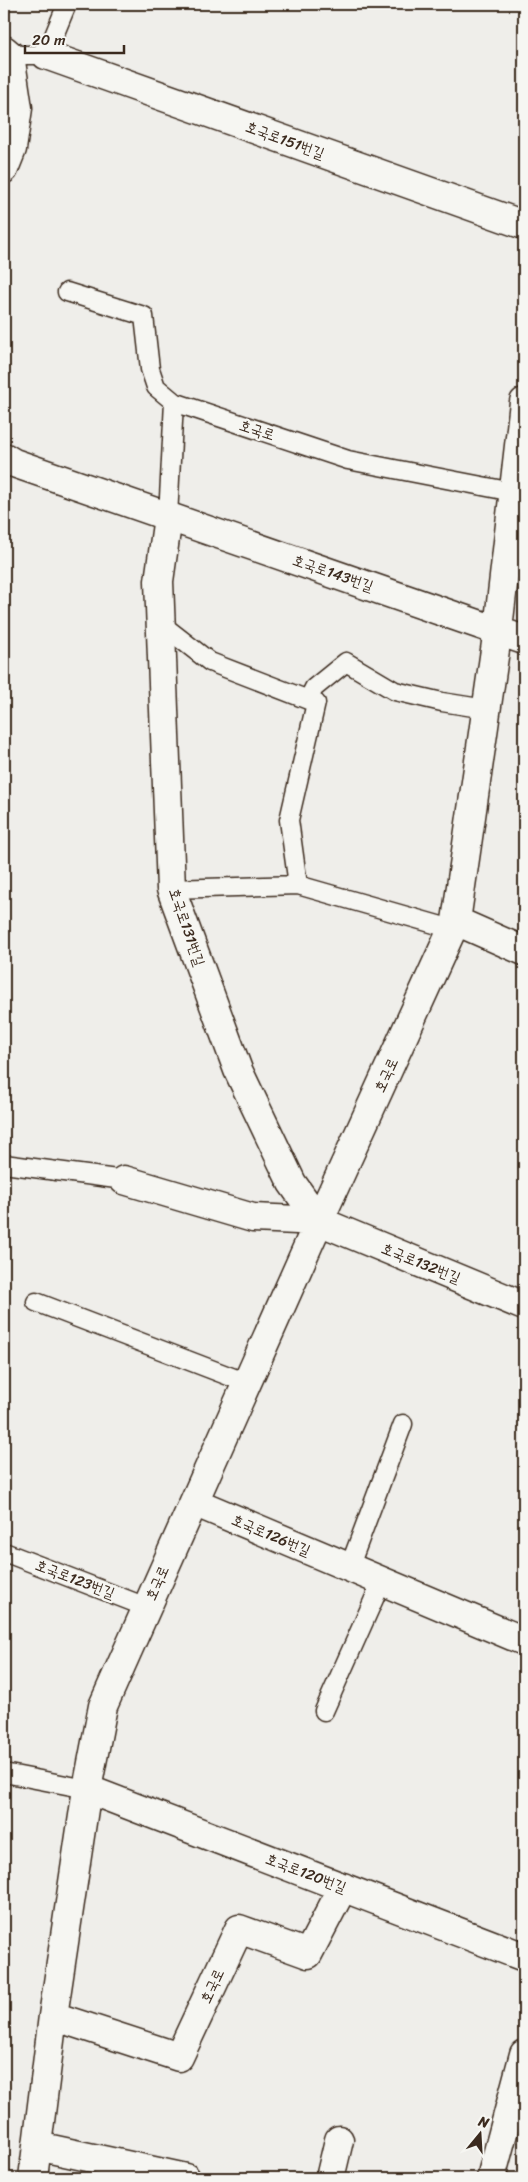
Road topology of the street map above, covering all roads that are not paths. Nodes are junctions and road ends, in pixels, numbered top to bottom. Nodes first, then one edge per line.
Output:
1 (67, 4) edge
2 (6, 54) edge
3 (46, 55) junction
4 (4, 169) edge
5 (524, 225) edge
6 (67, 292) dead end
7 (174, 402) junction
8 (524, 402) edge
9 (4, 457) edge
10 (513, 492) junction
11 (168, 517) junction
12 (160, 623) junction
13 (498, 629) junction
14 (524, 640) edge
15 (308, 700) junction
16 (486, 709) junction
17 (298, 885) junction
18 (171, 888) junction
19 (454, 925) junction
20 (524, 951) edge
21 (4, 1164) edge
22 (124, 1180) joint
23 (319, 1221) junction
24 (36, 1302) dead end
25 (524, 1306) edge
26 (247, 1383) junction
27 (403, 1424) dead end
28 (194, 1502) junction
29 (4, 1552) edge
30 (349, 1568) junction
31 (382, 1581) junction
32 (146, 1607) junction
33 (524, 1642) edge
34 (324, 1711) dead end
35 (4, 1772) edge
36 (87, 1789) junction
37 (343, 1887) junction
38 (524, 1957) edge
39 (53, 2016) junction
40 (524, 2054) edge
41 (339, 2140) dead end
42 (36, 2146) junction
43 (33, 2178) edge
44 (186, 2178) edge
45 (330, 2178) edge
46 (491, 2178) edge

1 - 3 lane
2 - 3 lane
2 - 4 street
3 - 5 street, 호국로151번길
6 - 7 lane, 호국로
7 - 10 lane, 호국로
7 - 11 lane
8 - 10 street, 호국로
9 - 11 street, 호국로143번길
10 - 13 street, 호국로
11 - 12 street, 호국로131번길
11 - 13 street, 호국로143번길
12 - 15 lane
12 - 18 street, 호국로131번길
13 - 14 street, 호국로143번길
13 - 16 street, 호국로
15 - 16 lane
15 - 17 lane
16 - 19 street, 호국로
17 - 18 lane
17 - 19 lane
18 - 23 street, 호국로131번길
19 - 20 street
19 - 23 street, 호국로
21 - 22 lane
22 - 23 street
23 - 25 street, 호국로132번길
23 - 26 street, 호국로
24 - 26 lane
26 - 28 street, 호국로
27 - 30 lane
28 - 30 street, 호국로126번길
28 - 32 street, 호국로
29 - 32 lane, 호국로123번길
30 - 31 street, 호국로126번길
31 - 33 street, 호국로126번길
31 - 34 lane
32 - 36 street, 호국로
35 - 36 lane
36 - 37 street, 호국로120번길
36 - 39 street, 호국로
37 - 38 street, 호국로120번길
37 - 39 street, 호국로
39 - 42 street, 호국로
40 - 46 street
41 - 45 street
42 - 43 street, 호국로
42 - 44 street

